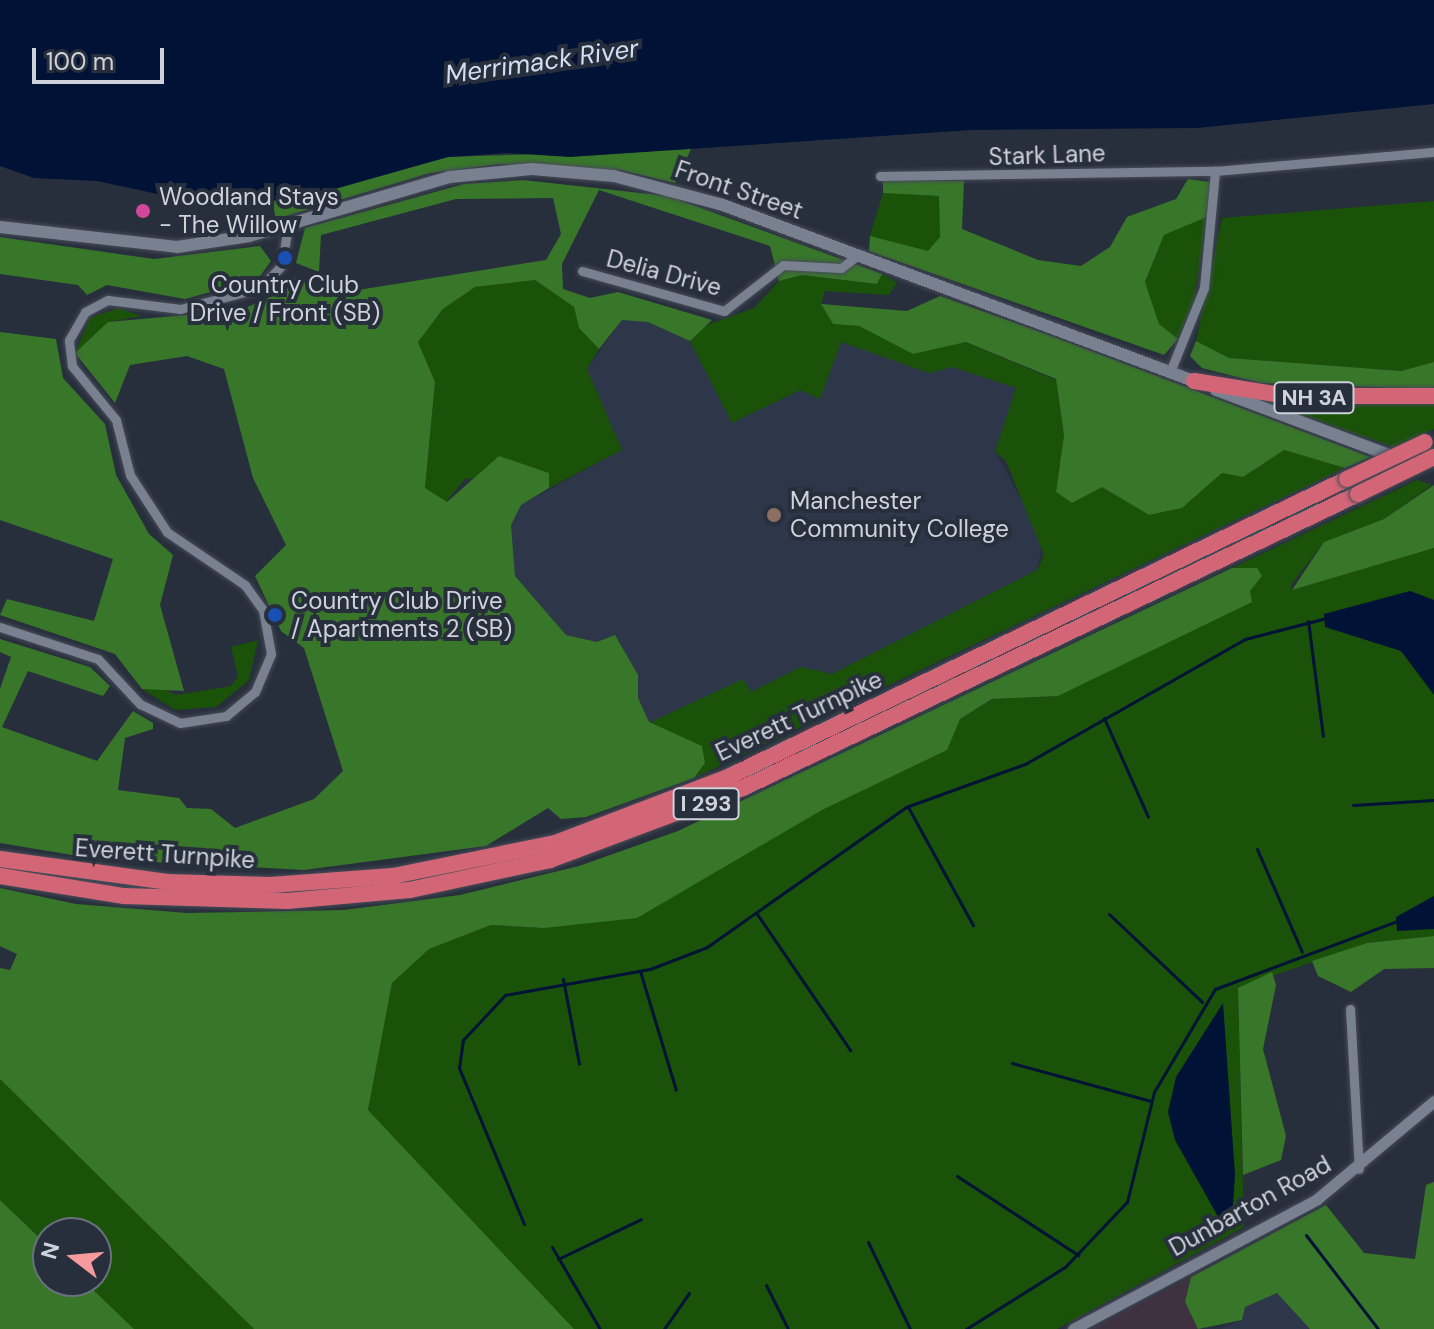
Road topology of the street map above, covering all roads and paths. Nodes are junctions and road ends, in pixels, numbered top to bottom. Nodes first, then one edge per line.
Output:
1 (1434, 152) edge
2 (1215, 171) junction
3 (880, 176) dead end
4 (288, 225) junction
5 (0, 227) edge
6 (857, 256) junction
7 (582, 271) dead end
8 (1170, 372) junction
9 (1194, 381) junction
10 (1434, 396) edge
11 (1431, 446) edge
12 (1434, 472) edge
13 (0, 627) edge
14 (0, 859) edge
15 (0, 876) edge
16 (1350, 1009) dead end
17 (1434, 1101) edge
18 (1359, 1169) junction
19 (1073, 1329) edge

1 - 2 street, Stark Lane
2 - 3 street, Stark Lane
2 - 8 street
4 - 5 main road, Front Street / NH 3A
4 - 6 main road, Front Street / NH 3A
4 - 13 street
6 - 7 street, Delia Drive
6 - 8 main road, Front Street / NH 3A
8 - 9 main road, Front Street / NH 3A
9 - 10 highway, NH 3A
9 - 12 main road, Front Street / NH 3A
11 - 14 highway, Everett Turnpike / I 293, bridge
11 - 15 highway, Everett Turnpike / I 293, bridge
16 - 18 street
17 - 18 street, Dunbarton Road
18 - 19 street, Dunbarton Road

